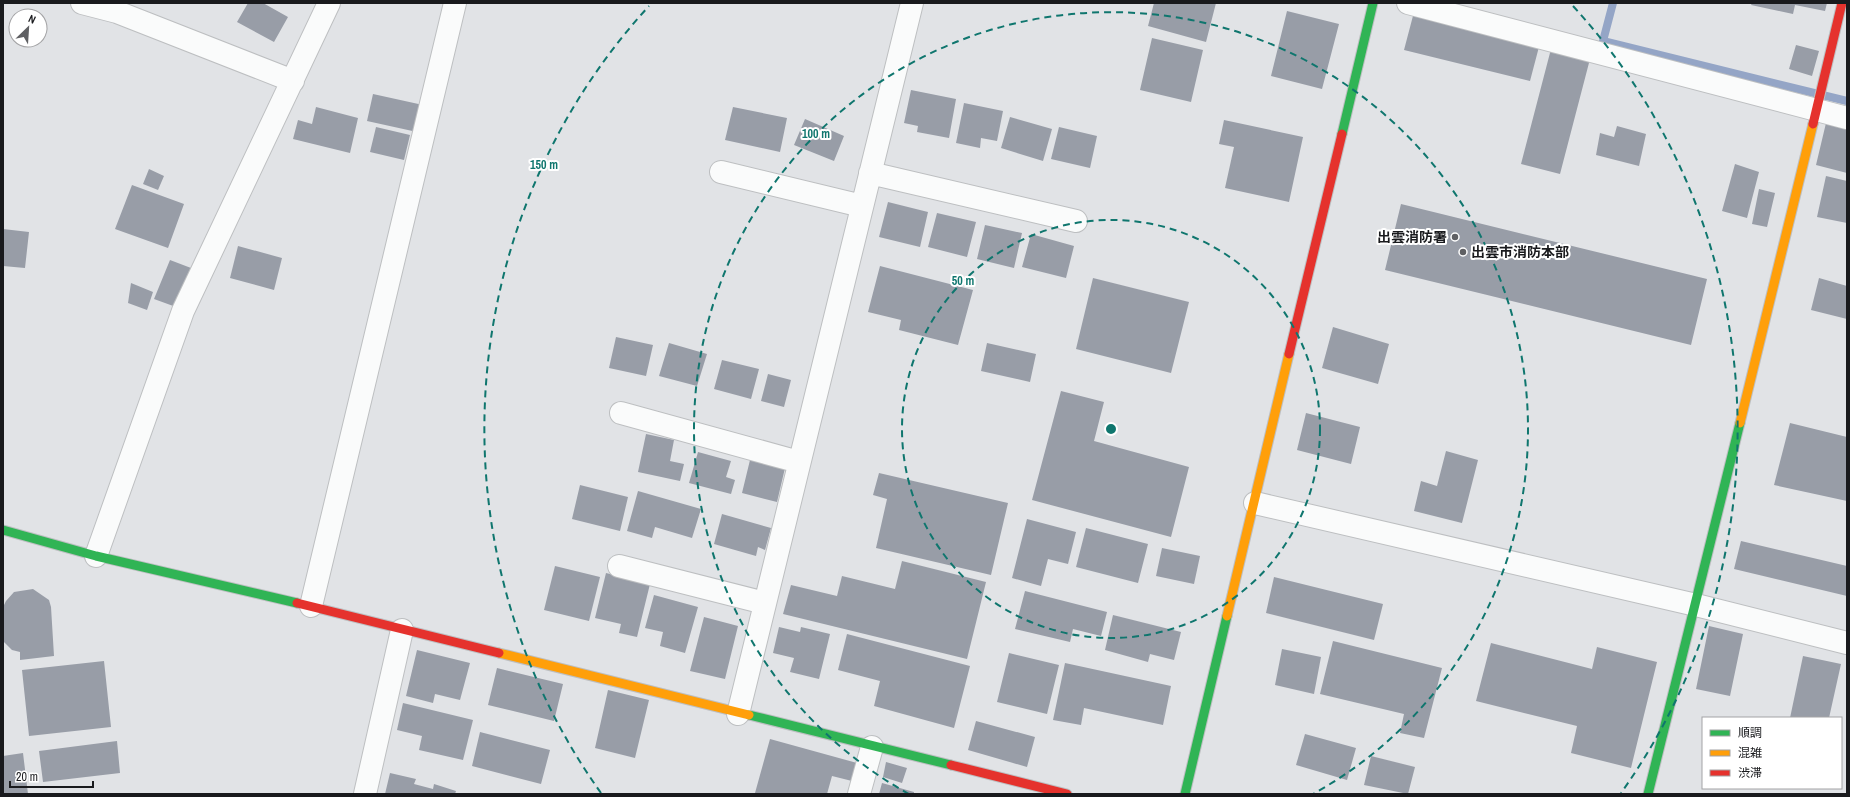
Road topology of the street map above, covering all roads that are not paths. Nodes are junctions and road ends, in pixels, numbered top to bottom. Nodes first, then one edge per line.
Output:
1 (82, 3) edge
2 (329, 3) edge
3 (455, 3) edge
4 (912, 3) edge
5 (1373, 3) edge
6 (1408, 3) edge
7 (1842, 3) edge
8 (293, 81) junction
9 (1816, 111) junction
10 (1847, 118) edge
11 (721, 172) dead end
12 (870, 173) junction
13 (862, 206) junction
14 (1076, 222) dead end
15 (621, 413) dead end
16 (799, 462) junction
17 (1255, 503) junction
18 (3, 530) edge
19 (96, 556) junction
20 (619, 566) dead end
21 (765, 603) junction
22 (1696, 605) junction
23 (311, 606) junction
24 (402, 630) junction
25 (1847, 643) edge
26 (738, 714) junction
27 (872, 747) junction
28 (365, 794) edge
29 (859, 794) edge
30 (1067, 794) edge
31 (1185, 794) edge
32 (1648, 794) edge

1 - 8 street
2 - 8 street
3 - 23 street
4 - 12 street
5 - 17 street
6 - 9 street
7 - 9 street
8 - 19 street
9 - 10 street
9 - 22 street
11 - 13 street
12 - 13 street
12 - 14 street
13 - 16 street
15 - 16 street
16 - 21 street
17 - 22 street
17 - 31 street
18 - 19 street
19 - 23 street
20 - 21 street
21 - 26 street
22 - 25 street
22 - 32 street
23 - 24 street
24 - 26 street
24 - 28 street
26 - 27 street
27 - 29 street
27 - 30 street

